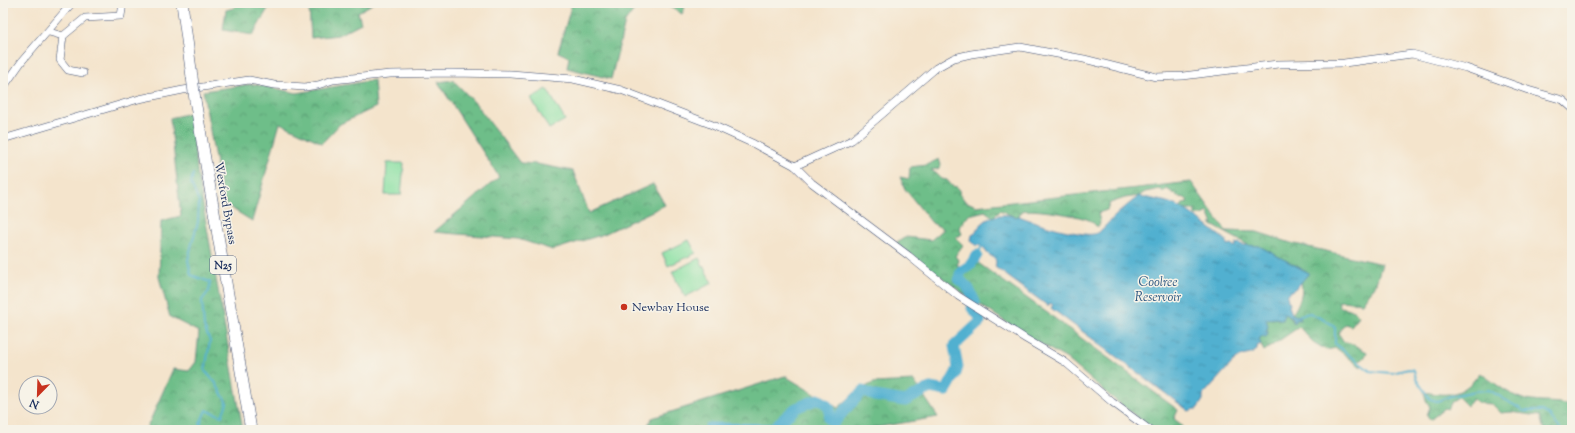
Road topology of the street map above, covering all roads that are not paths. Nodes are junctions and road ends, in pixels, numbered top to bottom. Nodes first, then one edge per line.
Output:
1 (72, 3) edge
2 (124, 3) edge
3 (182, 3) edge
4 (48, 32) junction
5 (63, 36) junction
6 (83, 73) dead end
7 (3, 88) edge
8 (1572, 108) edge
9 (3, 140) edge
10 (795, 166) junction
11 (251, 430) edge
12 (1150, 430) edge

1 - 4 street
2 - 5 street
3 - 11 highway, Wexford Bypass / N25, bridge
4 - 5 street
4 - 7 street
5 - 6 street
8 - 10 street
9 - 10 street
10 - 12 street

